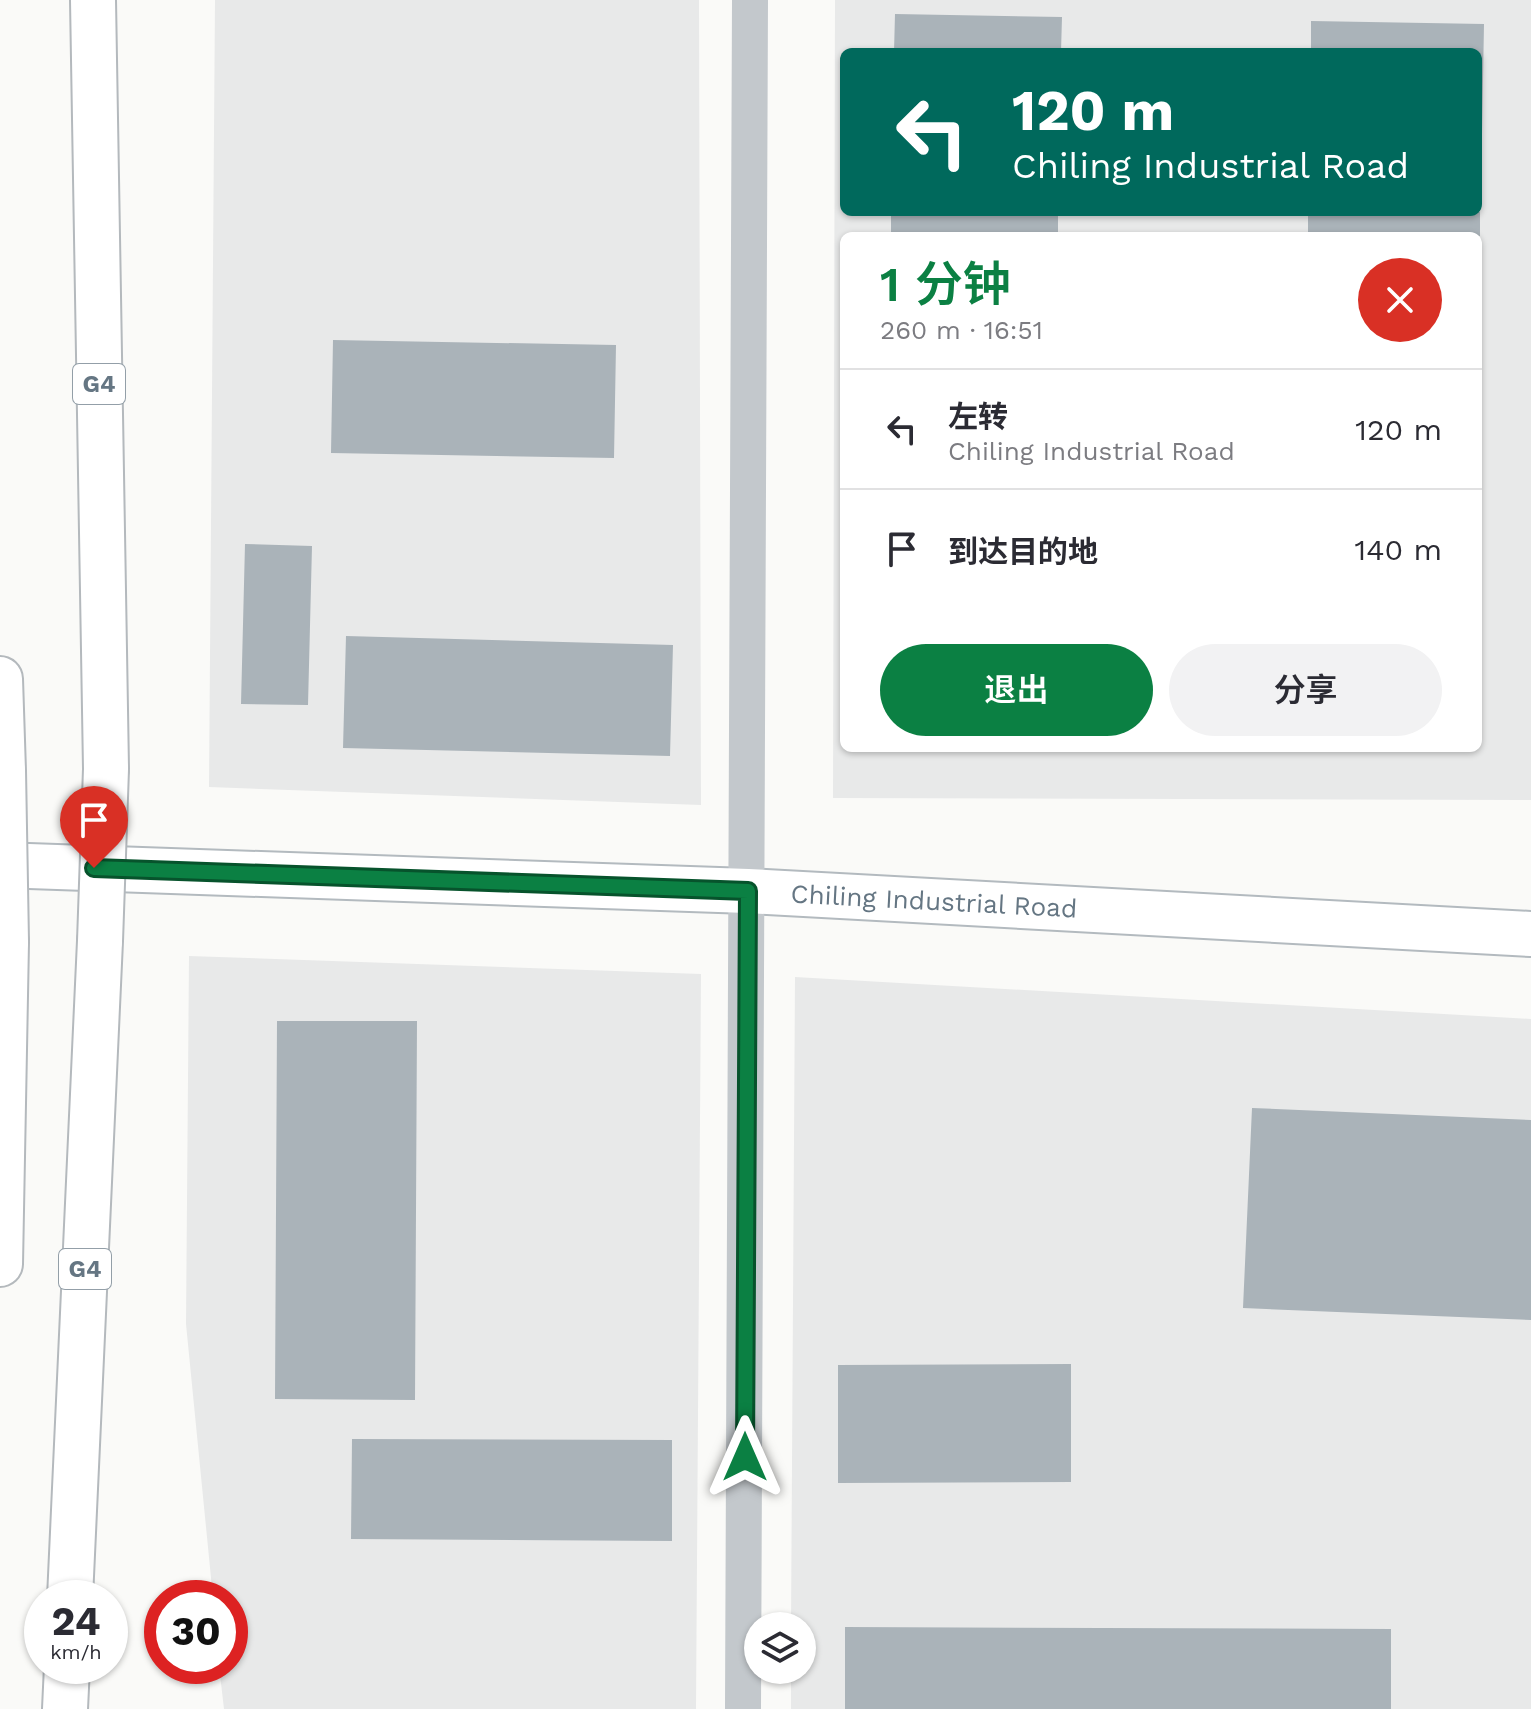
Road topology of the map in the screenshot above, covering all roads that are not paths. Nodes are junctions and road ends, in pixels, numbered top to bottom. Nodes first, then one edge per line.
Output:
1 (96, 0) edge
2 (750, 0) edge
3 (0, 679) edge
4 (0, 865) edge
5 (748, 891) junction
6 (1531, 934) edge
7 (0, 1264) edge
8 (71, 1580) edge
9 (66, 1684) edge
10 (65, 1709) edge
11 (743, 1709) edge

1 - 8 main road, G4, bridge
2 - 5 street
3 - 7 main road, bridge
4 - 5 main road, Chiling Industrial Road
5 - 6 main road, Chiling Industrial Road
5 - 11 street
9 - 10 main road

